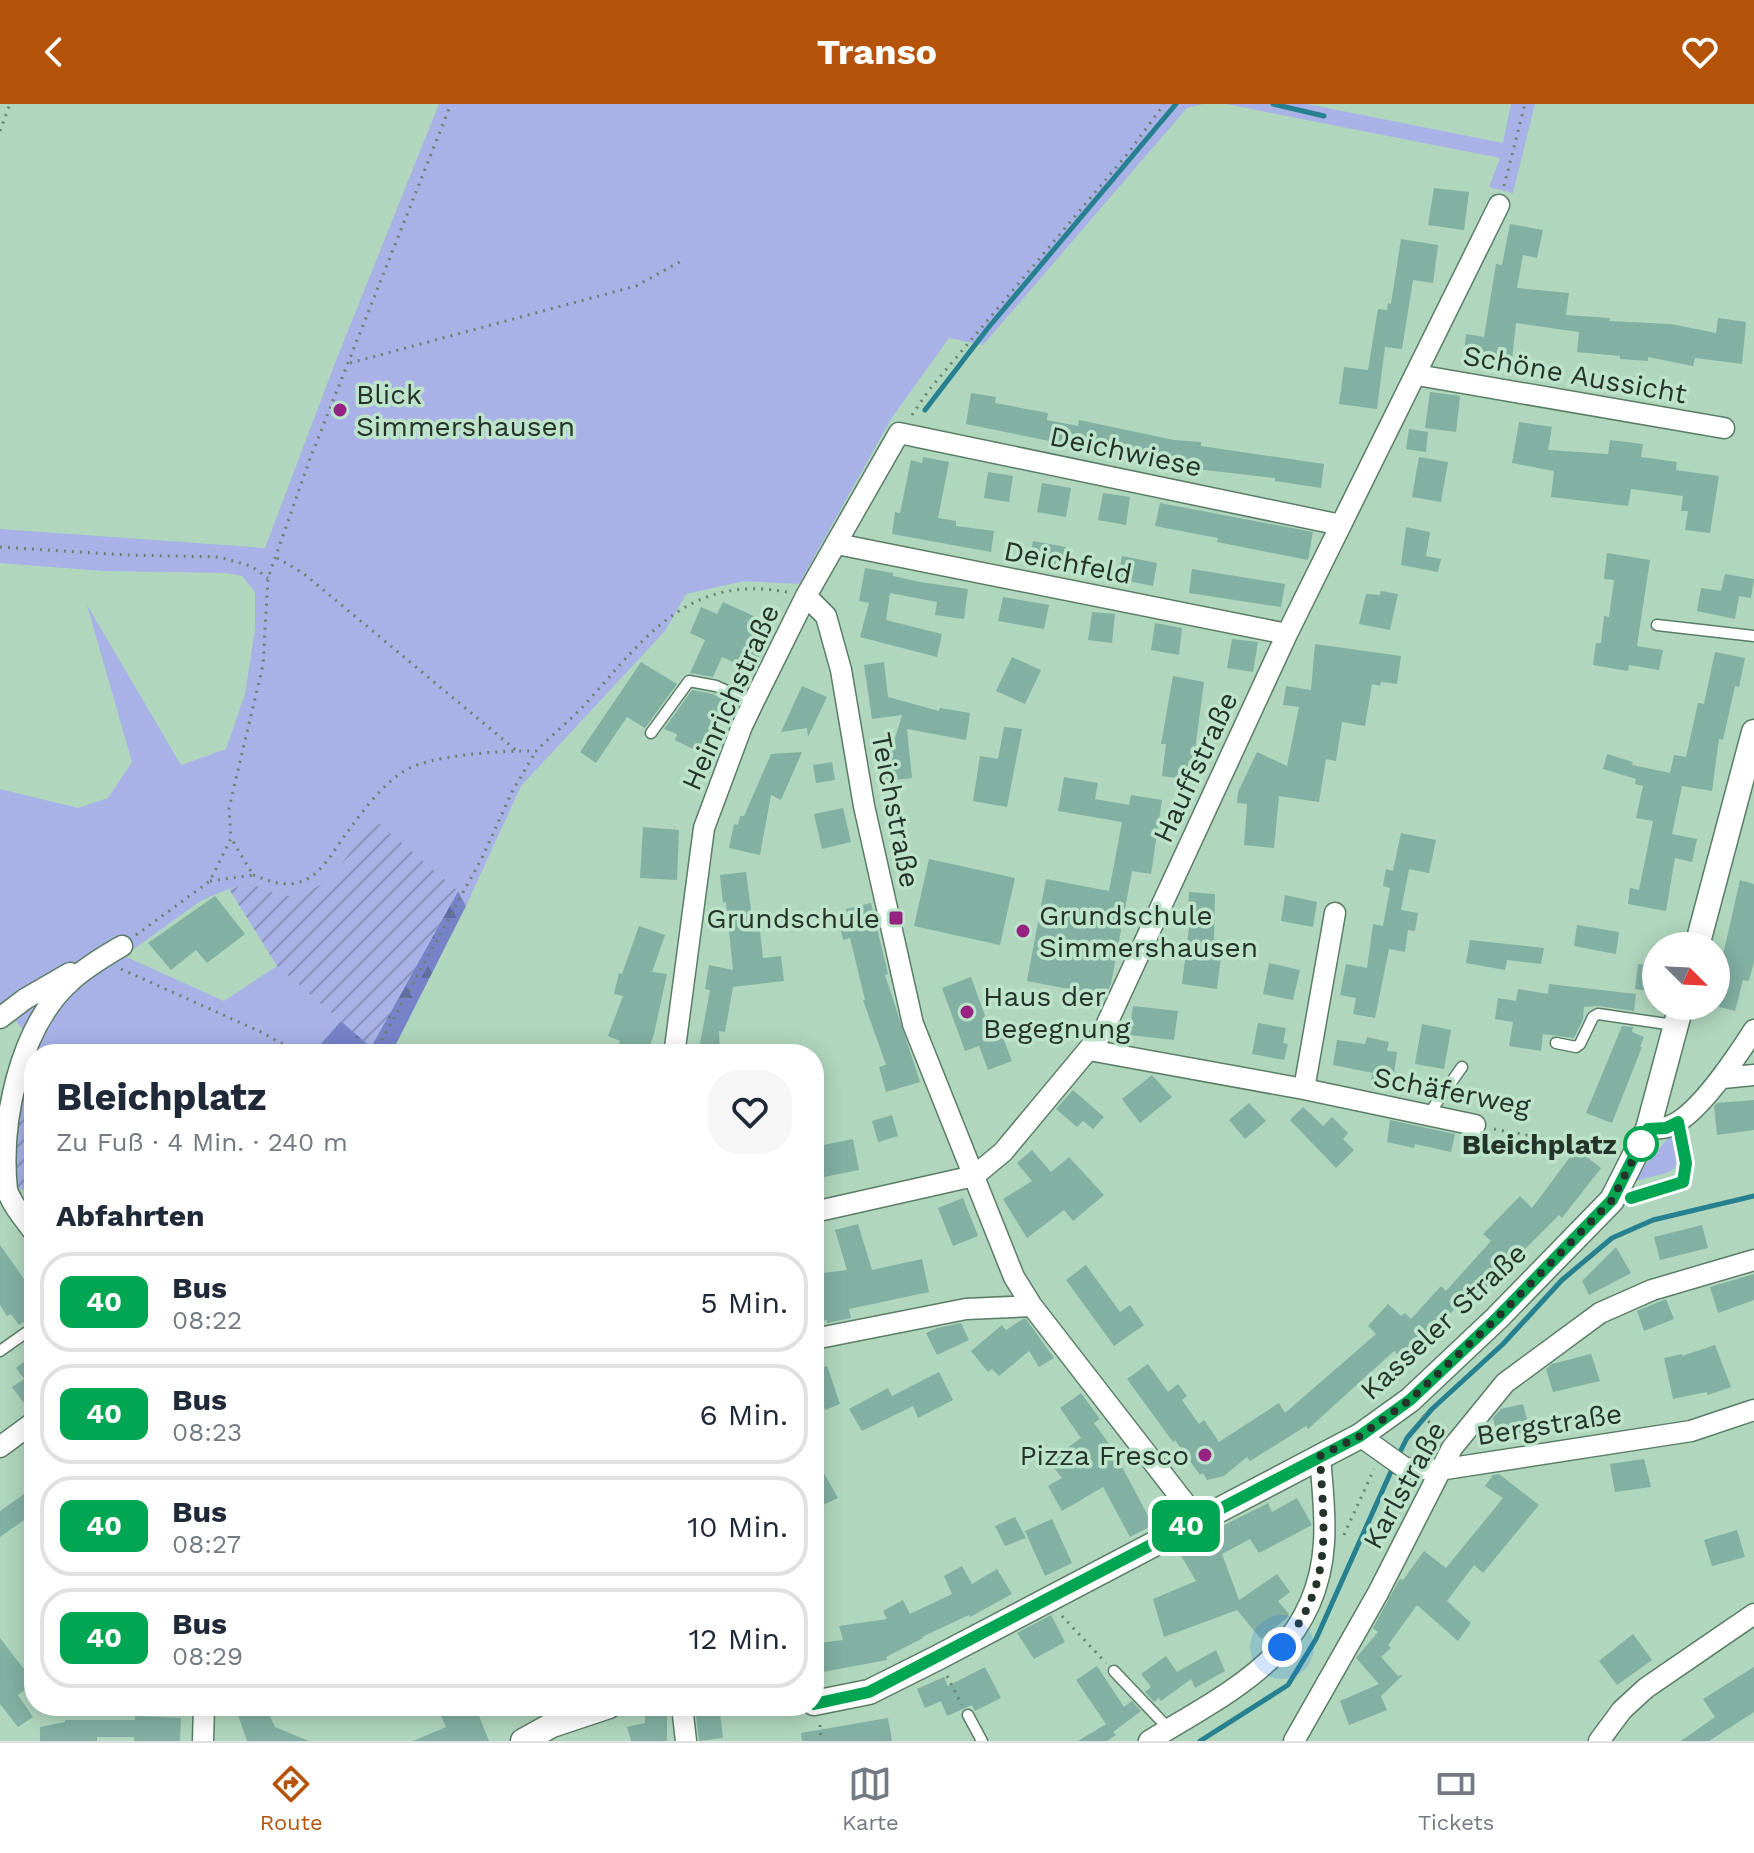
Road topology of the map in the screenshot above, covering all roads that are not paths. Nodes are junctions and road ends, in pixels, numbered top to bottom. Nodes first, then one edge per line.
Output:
1 (1499, 205) road end
2 (1417, 375) junction
3 (1724, 428) dead end
4 (899, 433) joint
5 (1341, 525) junction
6 (837, 544) junction
7 (806, 596) junction
8 (1657, 625) dead end
9 (1287, 634) junction
10 (1754, 636) edge
11 (753, 703) junction
12 (1754, 732) edge
13 (651, 733) dead end
14 (1335, 913) dead end
15 (1701, 932) edge
16 (122, 946) road end
17 (99, 960) junction
18 (1642, 1015) edge
19 (0, 1018) edge
20 (1678, 1020) edge
21 (1754, 1030) edge
22 (1556, 1043) dead end
23 (26, 1044) edge
24 (676, 1044) edge
25 (24, 1049) edge
26 (1089, 1050) junction
27 (1462, 1067) dead end
28 (1754, 1075) edge
29 (1723, 1078) junction
30 (1304, 1089) junction
31 (1428, 1115) junction
32 (1678, 1122) junction
33 (1475, 1125) road end
34 (1648, 1129) junction
35 (974, 1176) junction
36 (1612, 1200) junction
37 (824, 1210) edge
38 (24, 1217) edge
39 (1754, 1260) edge
40 (1032, 1306) junction
41 (24, 1334) edge
42 (824, 1337) edge
43 (0, 1351) edge
44 (1754, 1410) edge
45 (24, 1429) edge
46 (1360, 1436) junction
47 (0, 1447) edge
48 (1320, 1456) junction
49 (1439, 1470) junction
50 (1198, 1520) junction
51 (1754, 1614) edge
52 (1114, 1671) road end
53 (824, 1701) edge
54 (968, 1715) road end
55 (204, 1716) edge
56 (579, 1716) edge
57 (683, 1716) edge
58 (1169, 1729) junction
59 (203, 1741) edge
60 (523, 1741) edge
61 (686, 1741) edge
62 (982, 1741) edge
63 (1149, 1741) edge
64 (1294, 1741) edge
65 (1599, 1741) edge

1 - 2 street, Hauffstraße
2 - 3 street, Schöne Aussicht
2 - 5 street, Hauffstraße
4 - 5 street, Deichwiese
4 - 6 street, Heinrichstraße
5 - 9 street, Hauffstraße
6 - 7 street, Heinrichstraße
6 - 9 street, Deichfeld
7 - 11 street, Heinrichstraße
7 - 35 street, Teichstraße
8 - 10 lane
9 - 26 street, Hauffstraße
11 - 13 lane
11 - 24 street, Heinrichstraße
12 - 15 street
14 - 30 street
16 - 17 street
17 - 19 street
17 - 23 street
18 - 22 lane
20 - 34 street, Kasseler Straße
21 - 29 street
25 - 38 street
26 - 30 street, Schäferweg
26 - 35 street, Hauffstraße
27 - 31 lane
28 - 29 street
29 - 32 street
30 - 31 street, Schäferweg
31 - 33 street, Schäferweg
32 - 34 street
32 - 36 lane
34 - 36 street, Kasseler Straße
35 - 37 street, Hauffstraße
35 - 40 street, Teichstraße
36 - 46 street, Kasseler Straße
39 - 49 street, Karlstraße
40 - 42 street
40 - 50 street, Teichstraße
41 - 43 lane
44 - 49 street, Bergstraße
45 - 47 street
46 - 48 street, Kasseler Straße
46 - 49 street, Bergstraße
48 - 50 street, Kasseler Straße
48 - 58 street
49 - 64 street, Karlstraße
50 - 53 street, Kasseler Straße
51 - 65 street
52 - 58 lane
54 - 62 lane
55 - 59 street
56 - 60 street
57 - 61 street
58 - 63 street

